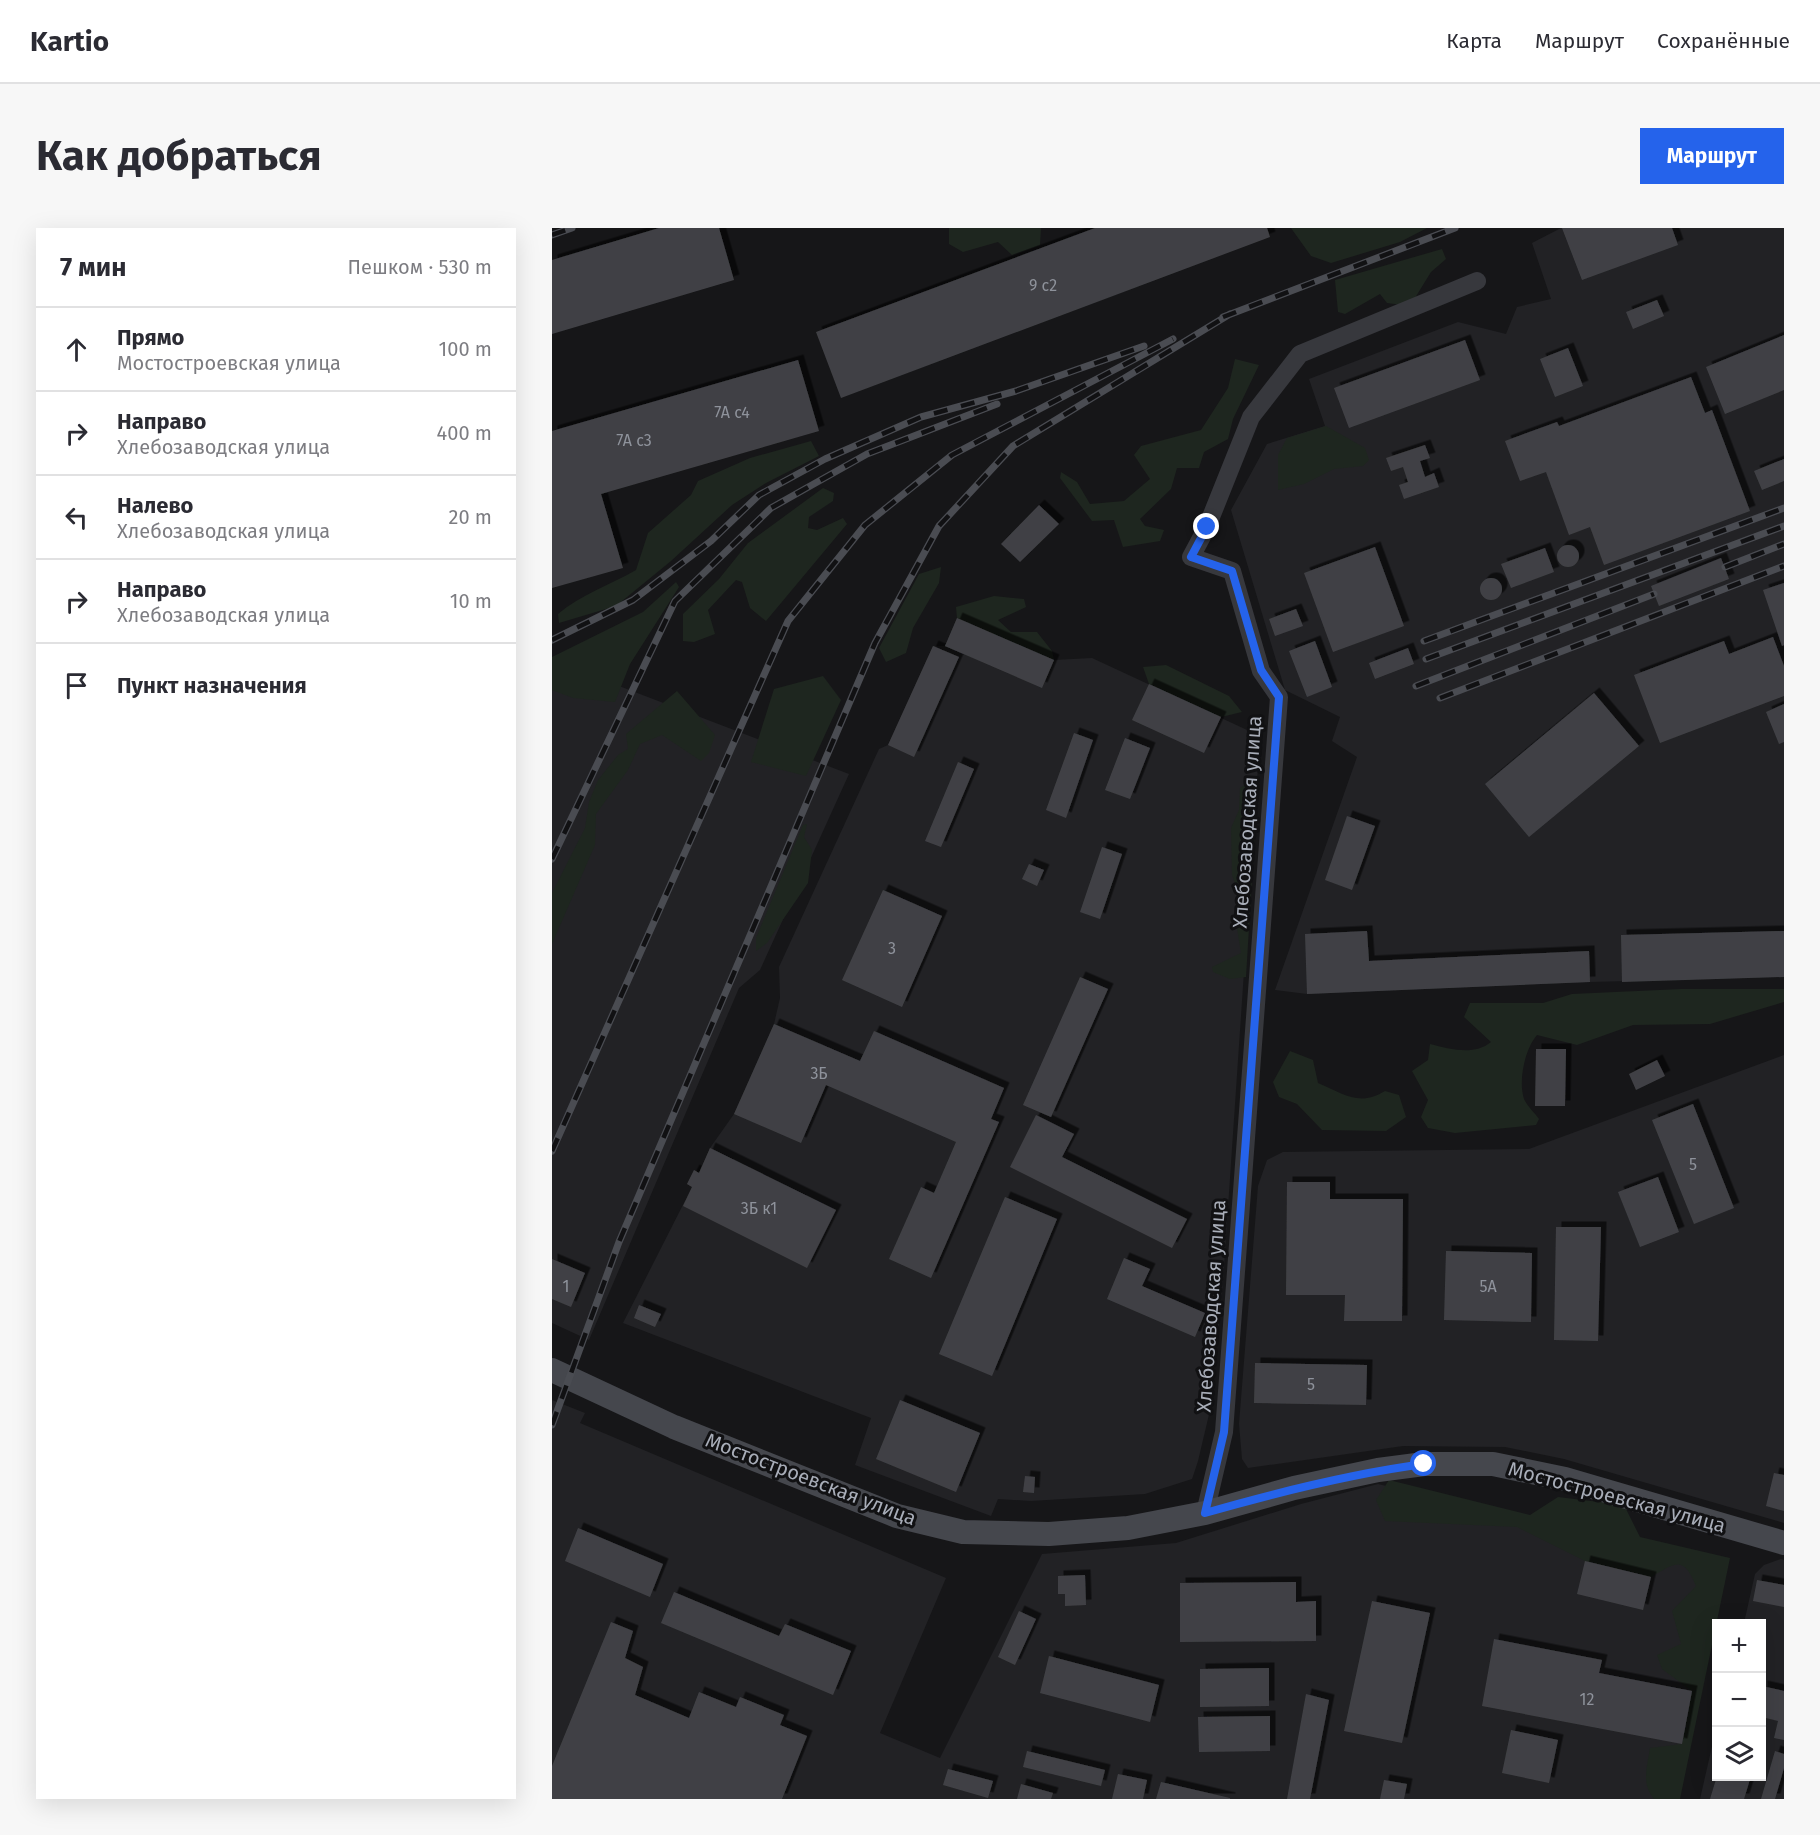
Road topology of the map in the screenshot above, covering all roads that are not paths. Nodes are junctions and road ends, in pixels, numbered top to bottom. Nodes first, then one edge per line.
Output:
1 (1477, 281) dead end
2 (552, 1370) edge
3 (1205, 1513) junction
4 (1784, 1543) edge

1 - 3 street, Хлебозаводская улица
2 - 3 main road, Мостостроевская улица
3 - 4 main road, Мостостроевская улица

